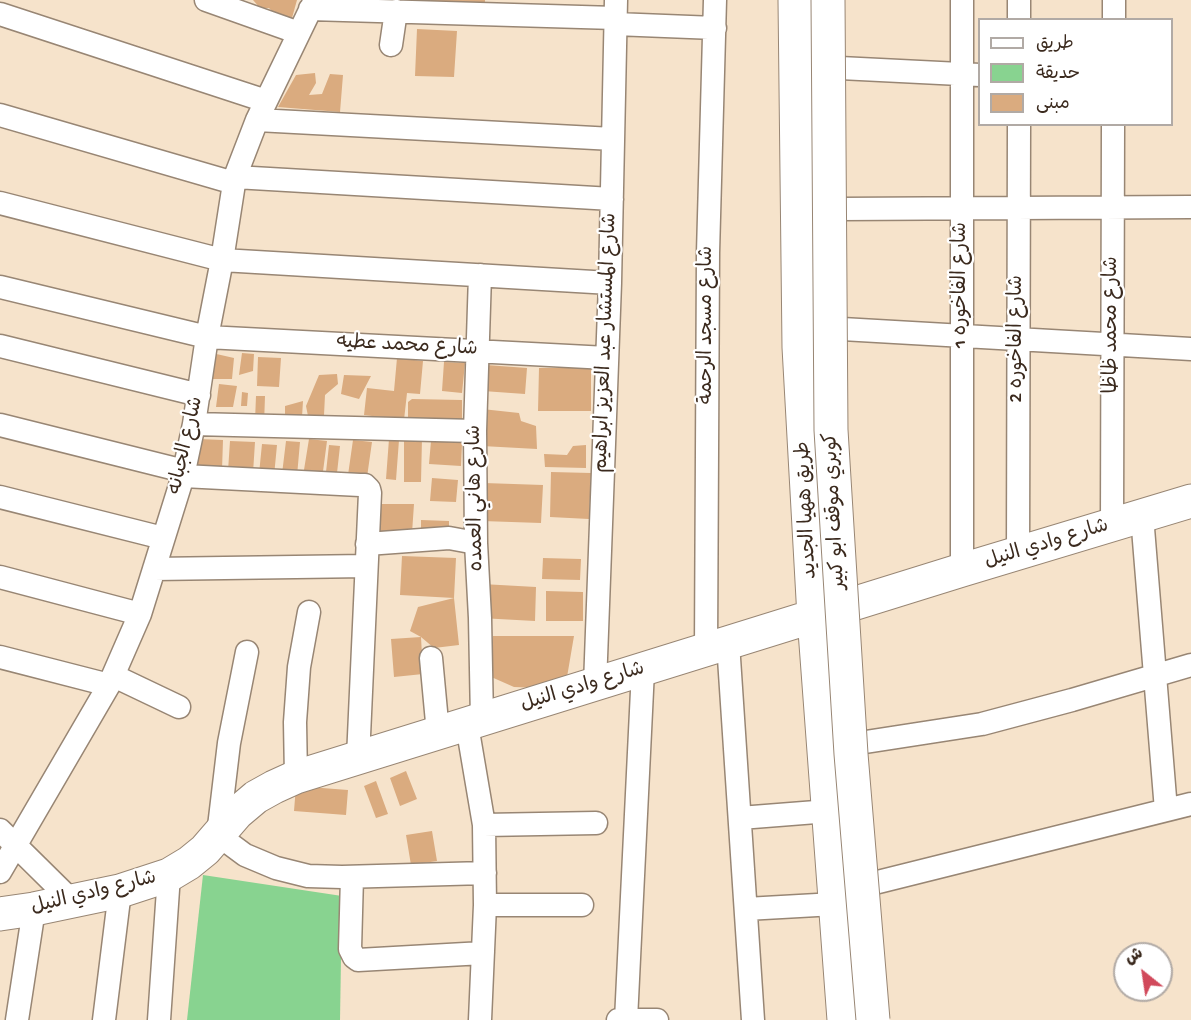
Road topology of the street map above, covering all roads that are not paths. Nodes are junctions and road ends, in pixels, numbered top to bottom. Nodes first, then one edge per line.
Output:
1 (206, 0) edge
2 (715, 0) edge
3 (795, 0) edge
4 (808, 0) edge
5 (828, 0) edge
6 (842, 0) edge
7 (962, 0) edge
8 (1019, 0) edge
9 (1114, 0) edge
10 (312, 5) edge
11 (492, 7) edge
12 (396, 12) junction
13 (0, 14) edge
14 (616, 14) edge
15 (1019, 18) edge
16 (1114, 18) edge
17 (715, 28) junction
18 (299, 33) junction
19 (391, 45) dead end
20 (840, 68) junction
21 (971, 75) edge
22 (261, 111) junction
23 (0, 115) edge
24 (1019, 126) edge
25 (1113, 126) edge
26 (613, 139) junction
27 (235, 180) junction
28 (612, 199) junction
29 (0, 203) edge
30 (1113, 207) junction
31 (1190, 207) edge
32 (962, 208) junction
33 (1019, 208) junction
34 (840, 209) junction
35 (222, 260) junction
36 (480, 275) junction
37 (610, 283) junction
38 (0, 286) edge
39 (842, 329) junction
40 (962, 336) junction
41 (207, 337) junction
42 (1018, 339) junction
43 (1113, 344) junction
44 (0, 346) edge
45 (1191, 349) edge
46 (477, 351) junction
47 (607, 358) junction
48 (199, 395) junction
49 (194, 424) junction
50 (0, 425) edge
51 (475, 431) junction
52 (183, 473) junction
53 (0, 497) edge
54 (1191, 501) edge
55 (1127, 521) junction
56 (163, 538) junction
57 (476, 543) junction
58 (1018, 554) junction
59 (367, 555) junction
60 (154, 569) junction
61 (963, 570) junction
62 (0, 577) edge
63 (849, 606) junction
64 (309, 612) dead end
65 (141, 614) junction
66 (814, 617) junction
67 (718, 647) junction
68 (247, 652) dead end
69 (0, 657) edge
70 (431, 658) dead end
71 (1191, 665) edge
72 (642, 670) junction
73 (1156, 675) junction
74 (112, 681) junction
75 (595, 685) junction
76 (179, 707) dead end
77 (462, 726) junction
78 (859, 744) junction
79 (358, 758) junction
80 (297, 777) junction
81 (1191, 804) edge
82 (1166, 810) junction
83 (828, 811) junction
84 (740, 818) junction
85 (596, 823) dead end
86 (484, 825) junction
87 (218, 835) junction
88 (8, 838) edge
89 (0, 872) edge
90 (485, 873) junction
91 (169, 875) junction
92 (352, 877) junction
93 (870, 884) junction
94 (120, 891) junction
95 (72, 901) junction
96 (835, 904) junction
97 (485, 905) junction
98 (582, 905) dead end
99 (34, 909) junction
100 (746, 909) junction
101 (0, 914) edge
102 (483, 953) junction
103 (17, 1020) edge
104 (104, 1020) edge
105 (159, 1020) edge
106 (480, 1020) edge
107 (618, 1020) edge
108 (626, 1020) edge
109 (645, 1020) edge
110 (657, 1020) edge
111 (753, 1020) edge
112 (844, 1020) edge
113 (853, 1020) edge
114 (873, 1020) edge
115 (883, 1020) edge

1 - 18 street
2 - 17 street, شارع مسجد الرحمة
3 - 66 street, طريق ههيا الجديد
4 - 113 street, كوبري موقف ابو كبير
5 - 114 street, كوبري موقف ابو كبير, bridge
6 - 20 street, طريق ههيا الجديد
7 - 21 street, شارع الفاخوره 1
8 - 15 street
9 - 16 street
10 - 12 street
10 - 18 street, شارع الجبانه
11 - 12 street
11 - 14 street
12 - 19 street
13 - 22 street
14 - 17 street
14 - 26 street, شارع المستشار عبد العزيز ابراهيم
17 - 67 street, شارع مسجد الرحمة
18 - 22 street, شارع الجبانه
20 - 21 street
20 - 34 street, طريق ههيا الجديد
21 - 32 street, شارع الفاخوره 1
22 - 26 street
22 - 27 street, شارع الجبانه
23 - 27 street
24 - 33 street, شارع الفاخوره 2
25 - 30 street, شارع محمد ظاظا
26 - 28 street, شارع المستشار عبد العزيز ابراهيم
27 - 28 street
27 - 35 street, شارع الجبانه
28 - 37 street, شارع المستشار عبد العزيز ابراهيم
29 - 35 street
30 - 31 street
30 - 33 street
30 - 43 street, شارع محمد ظاظا
32 - 33 street
32 - 34 street
32 - 40 street, شارع الفاخوره 1
33 - 42 street, شارع الفاخوره 2
34 - 39 street, طريق ههيا الجديد
35 - 36 street
35 - 41 street, شارع الجبانه
36 - 37 street
36 - 46 street, شارع هاني العمده
37 - 47 street, شارع المستشار عبد العزيز ابراهيم
38 - 41 street, شارع محمد عطيه
39 - 40 street
39 - 63 street, طريق ههيا الجديد
40 - 42 street
40 - 61 street, شارع الفاخوره 1
41 - 46 street, شارع محمد عطيه
41 - 48 street, شارع الجبانه
42 - 43 street
42 - 58 street, شارع الفاخوره 2
43 - 45 street
43 - 55 street, شارع محمد ظاظا
44 - 48 street
46 - 47 street, شارع محمد عطيه
46 - 51 street, شارع هاني العمده
47 - 75 street, شارع المستشار عبد العزيز ابراهيم
48 - 49 street, شارع الجبانه
49 - 51 street
49 - 52 street, شارع الجبانه
50 - 52 street
51 - 57 street, شارع هاني العمده
52 - 56 street, شارع الجبانه
52 - 59 street
53 - 56 street
54 - 55 street, شارع وادي النيل
55 - 58 street, شارع وادي النيل
55 - 73 street, شارع محمد ظاظا
56 - 60 street, شارع الجبانه
57 - 59 street
57 - 77 street, شارع هاني العمده
58 - 61 street, شارع وادي النيل
59 - 60 street
59 - 79 street
60 - 65 street, شارع الجبانه
61 - 63 street, شارع وادي النيل
62 - 65 street
63 - 66 street, شارع وادي النيل
63 - 78 street, طريق ههيا الجديد
64 - 80 street
65 - 74 street, شارع الجبانه
66 - 67 street, شارع وادي النيل
66 - 83 street, طريق ههيا الجديد
67 - 72 street, شارع وادي النيل
67 - 84 street, شارع مسجد الرحمة
68 - 87 street
69 - 74 street
70 - 77 street
71 - 73 street
72 - 75 street, شارع وادي النيل
72 - 108 street
73 - 78 street
73 - 82 street, شارع محمد ظاظا
74 - 76 street
74 - 88 street, شارع الجبانه
75 - 77 street, شارع وادي النيل
77 - 79 street, شارع وادي النيل
77 - 86 street
78 - 93 street, طريق ههيا الجديد
79 - 80 street, شارع وادي النيل
80 - 87 street, شارع وادي النيل
81 - 82 street
82 - 93 street
83 - 84 street
83 - 96 street, طريق ههيا الجديد
84 - 100 street, شارع مسجد الرحمة
85 - 86 street
86 - 90 street
87 - 91 street, شارع وادي النيل
87 - 92 street
88 - 89 street, شارع الجبانه
88 - 95 street
90 - 92 street
90 - 97 street
91 - 94 street, شارع وادي النيل
91 - 105 street
92 - 102 street
93 - 115 street, طريق ههيا الجديد
94 - 95 street, شارع وادي النيل
94 - 104 street
95 - 99 street, شارع وادي النيل
96 - 100 street
96 - 112 street, طريق ههيا الجديد
97 - 98 street
97 - 102 street
99 - 101 street, شارع وادي النيل
99 - 103 street
100 - 111 street, شارع مسجد الرحمة
102 - 106 street
107 - 108 street
108 - 109 street
109 - 110 street

